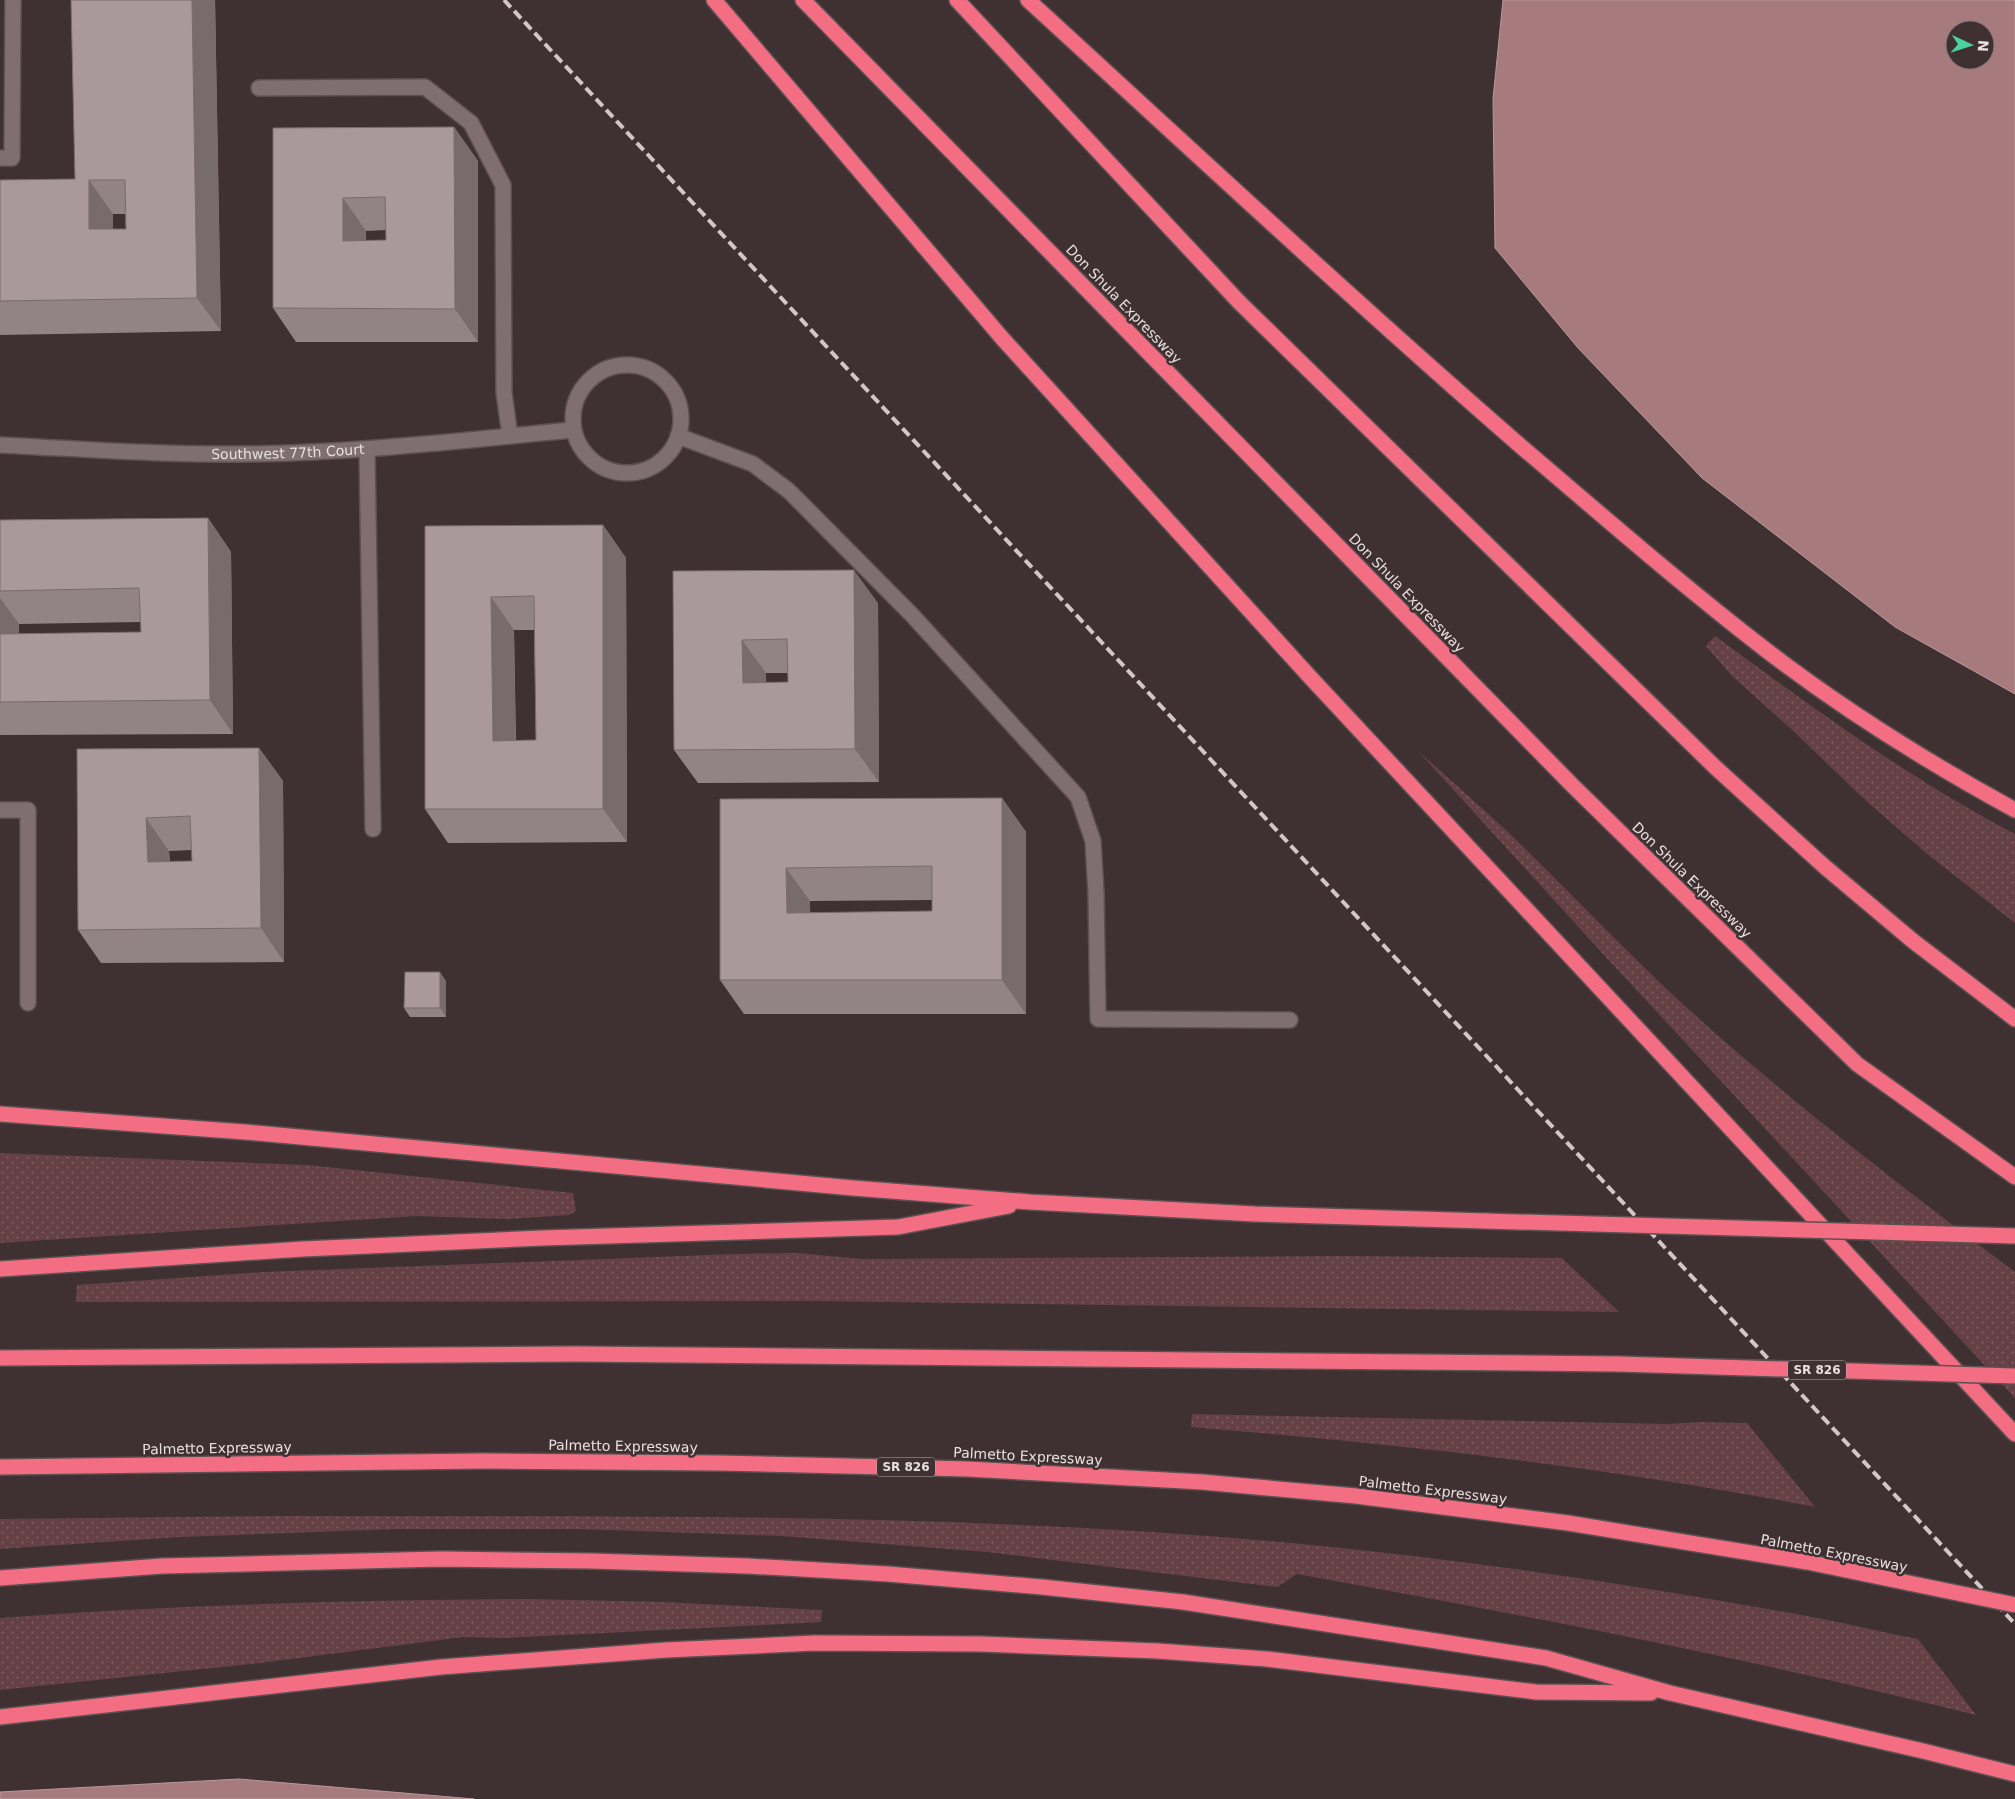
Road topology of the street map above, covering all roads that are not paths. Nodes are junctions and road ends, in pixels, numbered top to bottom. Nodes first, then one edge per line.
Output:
1 (13, 0) edge
2 (714, 0) edge
3 (803, 0) edge
4 (957, 0) edge
5 (1028, 0) edge
6 (259, 88) dead end
7 (0, 158) edge
8 (573, 430) junction
9 (510, 436) junction
10 (678, 436) junction
11 (0, 445) edge
12 (367, 449) junction
13 (0, 810) edge
14 (2015, 810) edge
15 (373, 829) dead end
16 (28, 1003) dead end
17 (2015, 1019) edge
18 (1290, 1020) dead end
19 (0, 1114) edge
20 (2015, 1177) edge
21 (1030, 1202) junction
22 (2015, 1236) edge
23 (0, 1269) edge
24 (0, 1358) edge
25 (2015, 1376) edge
26 (2015, 1434) edge
27 (0, 1467) edge
28 (0, 1578) edge
29 (2015, 1605) edge
30 (1670, 1693) junction
31 (0, 1718) edge
32 (2009, 1772) edge

1 - 7 street
2 - 26 highway
3 - 20 highway, Don Shula Expressway
4 - 17 highway
5 - 14 highway
6 - 9 street
8 - 9 street, Southwest 77th Court
8 - 10 street
8 - 10 street
9 - 12 street, Southwest 77th Court
10 - 18 street
11 - 12 street, Southwest 77th Court
12 - 15 street
13 - 16 street
19 - 21 highway
21 - 22 highway, bridge
21 - 23 highway
24 - 25 highway, SR 826, bridge
27 - 29 highway, Palmetto Expressway / SR 826, bridge
28 - 30 highway
30 - 31 highway
30 - 32 highway

